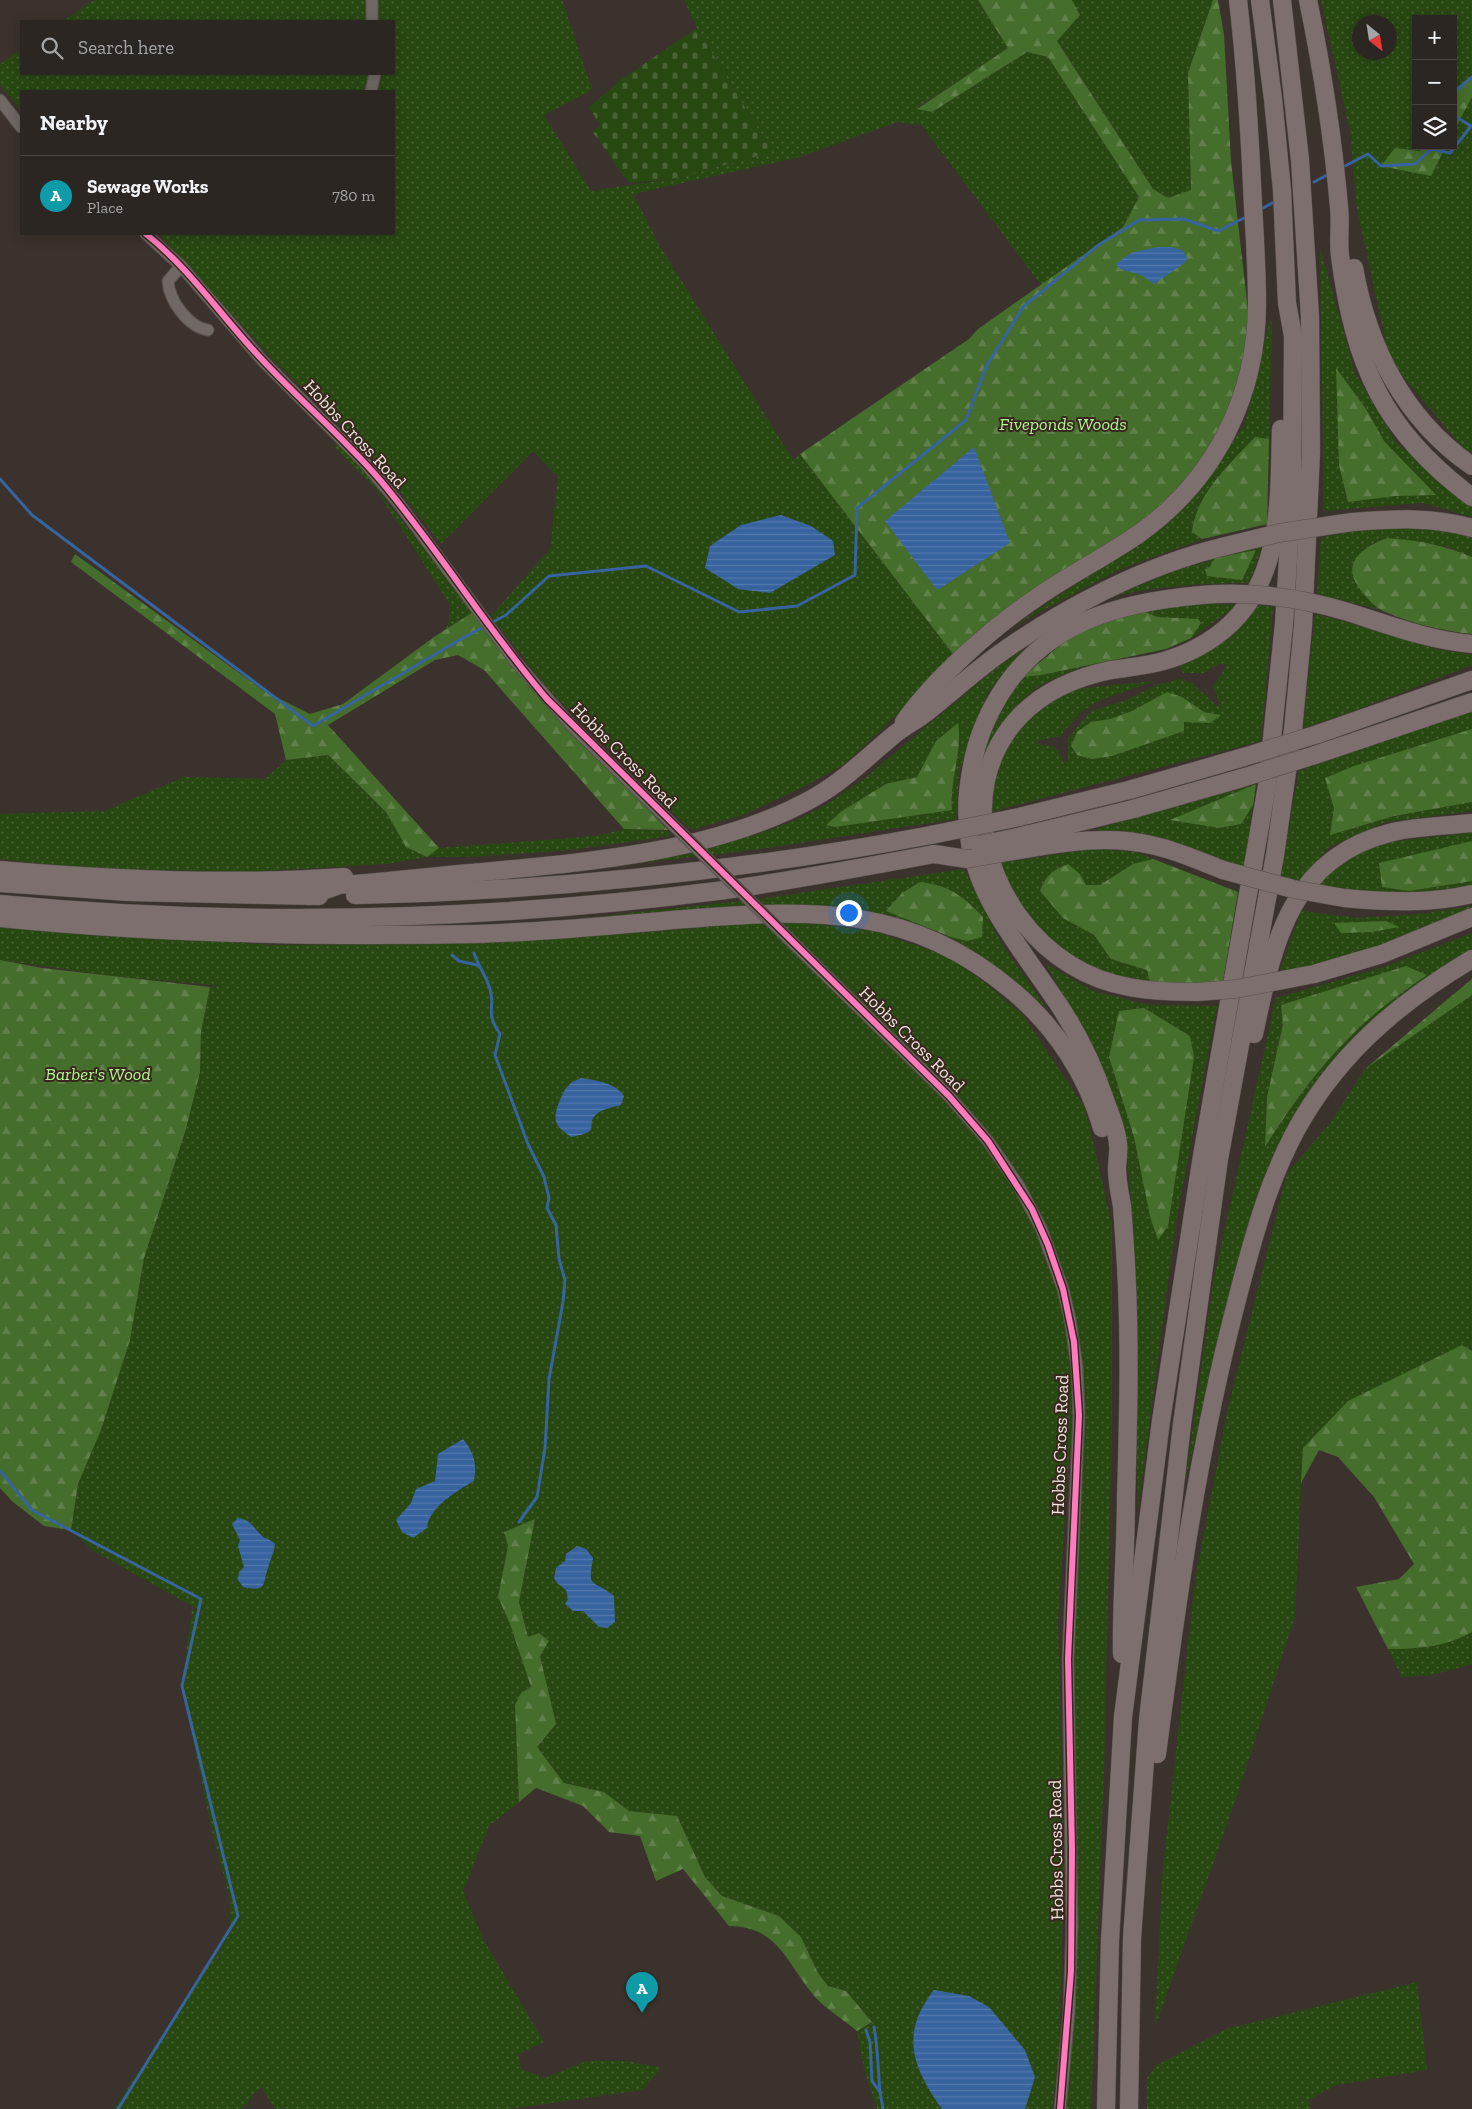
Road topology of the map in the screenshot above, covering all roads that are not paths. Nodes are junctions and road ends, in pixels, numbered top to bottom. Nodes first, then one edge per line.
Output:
1 (372, 0) edge
2 (1238, 0) edge
3 (1260, 0) edge
4 (1282, 0) edge
5 (1308, 0) edge
6 (372, 20) edge
7 (375, 75) edge
8 (371, 90) edge
9 (0, 100) edge
10 (20, 126) edge
11 (1340, 209) junction
12 (150, 235) edge
13 (181, 266) junction
14 (1287, 302) junction
15 (208, 330) dead end
16 (1472, 466) edge
17 (1472, 497) edge
18 (1472, 528) edge
19 (1409, 633) junction
20 (1472, 644) edge
21 (1472, 650) edge
22 (1472, 680) edge
23 (1472, 702) edge
24 (895, 734) junction
25 (1472, 823) edge
26 (1023, 842) junction
27 (562, 863) junction
28 (0, 870) edge
29 (0, 883) edge
30 (1472, 894) edge
31 (309, 896) junction
32 (0, 904) edge
33 (1472, 917) edge
34 (0, 918) edge
35 (318, 918) junction
36 (598, 926) junction
37 (1472, 959) edge
38 (1219, 1159) junction
39 (1117, 1170) junction
40 (1123, 1717) junction
41 (1132, 1938) junction
42 (1060, 2109) edge
43 (1106, 2109) edge
44 (1129, 2109) edge

1 - 6 street
2 - 24 highway
3 - 14 highway
4 - 38 highway
5 - 11 highway
7 - 8 street
9 - 10 street
11 - 16 highway
11 - 17 highway
12 - 13 street, Hobbs Cross Road
13 - 15 street
13 - 42 street, Hobbs Cross Road, bridge
14 - 33 highway, bridge
14 - 40 highway
18 - 24 highway, bridge
19 - 20 highway
19 - 21 highway
19 - 39 highway, bridge
22 - 31 highway, bridge
23 - 26 highway, bridge
24 - 27 highway
25 - 38 highway
26 - 30 highway, bridge
26 - 35 highway, bridge
27 - 28 highway
27 - 31 highway
29 - 31 highway
32 - 35 highway
34 - 36 highway
35 - 36 highway
36 - 39 highway
37 - 41 highway
38 - 41 highway
39 - 40 highway
40 - 43 highway
41 - 44 highway

